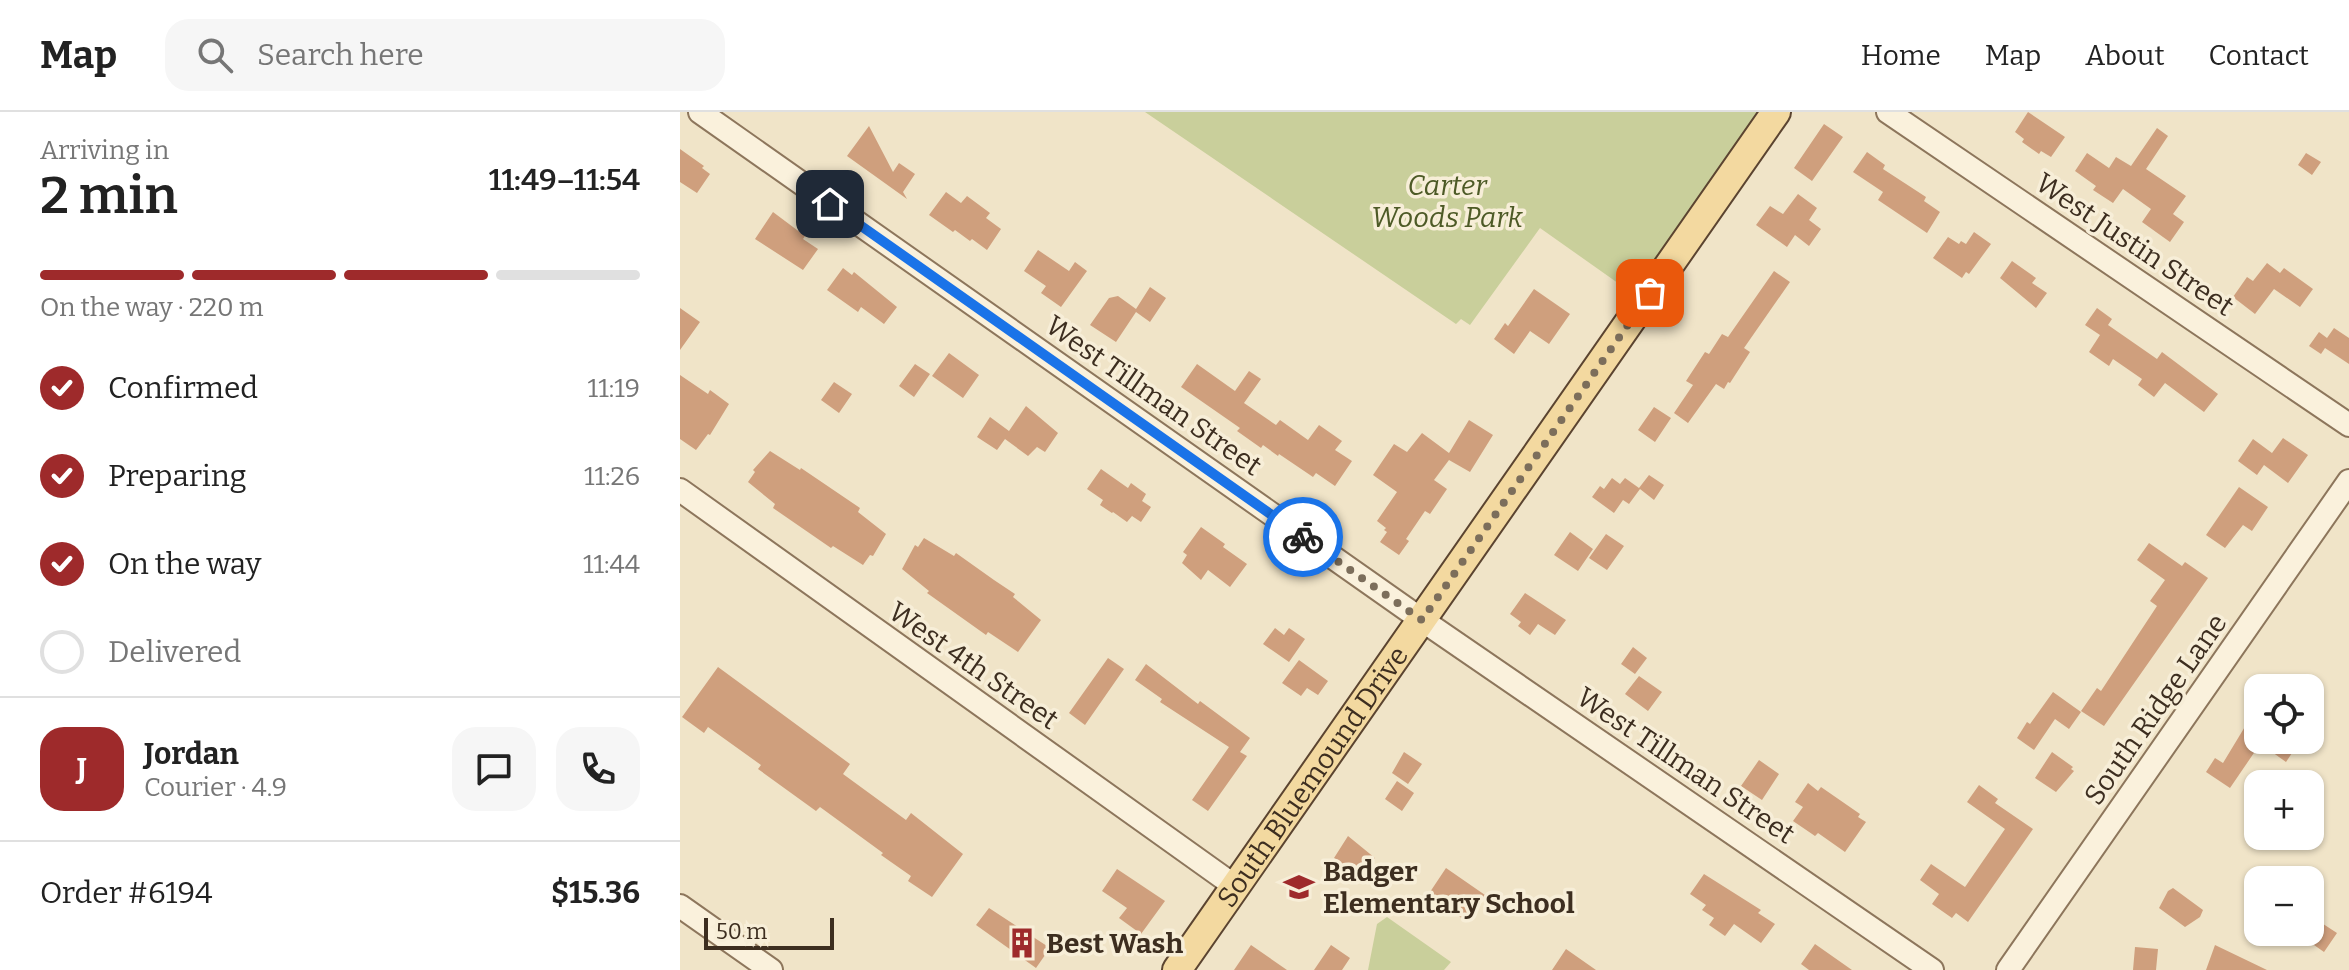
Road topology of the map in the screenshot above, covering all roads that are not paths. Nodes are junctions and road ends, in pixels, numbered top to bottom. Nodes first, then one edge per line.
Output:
1 (700, 112) edge
2 (1776, 112) edge
3 (1888, 112) edge
4 (2349, 425) edge
5 (2349, 481) edge
6 (680, 490) edge
7 (1422, 620) junction
8 (1236, 887) junction
9 (680, 906) edge
10 (771, 970) edge
11 (1177, 970) edge
12 (1932, 970) edge
13 (2008, 970) edge

1 - 7 street, West Tillman Street
2 - 7 main road, South Bluemound Drive
3 - 4 street, West Justin Street
5 - 13 street, South Ridge Lane
6 - 8 street, West 4th Street
7 - 8 main road, South Bluemound Drive
7 - 12 street, West Tillman Street
8 - 11 main road, South Bluemound Drive
9 - 10 street

